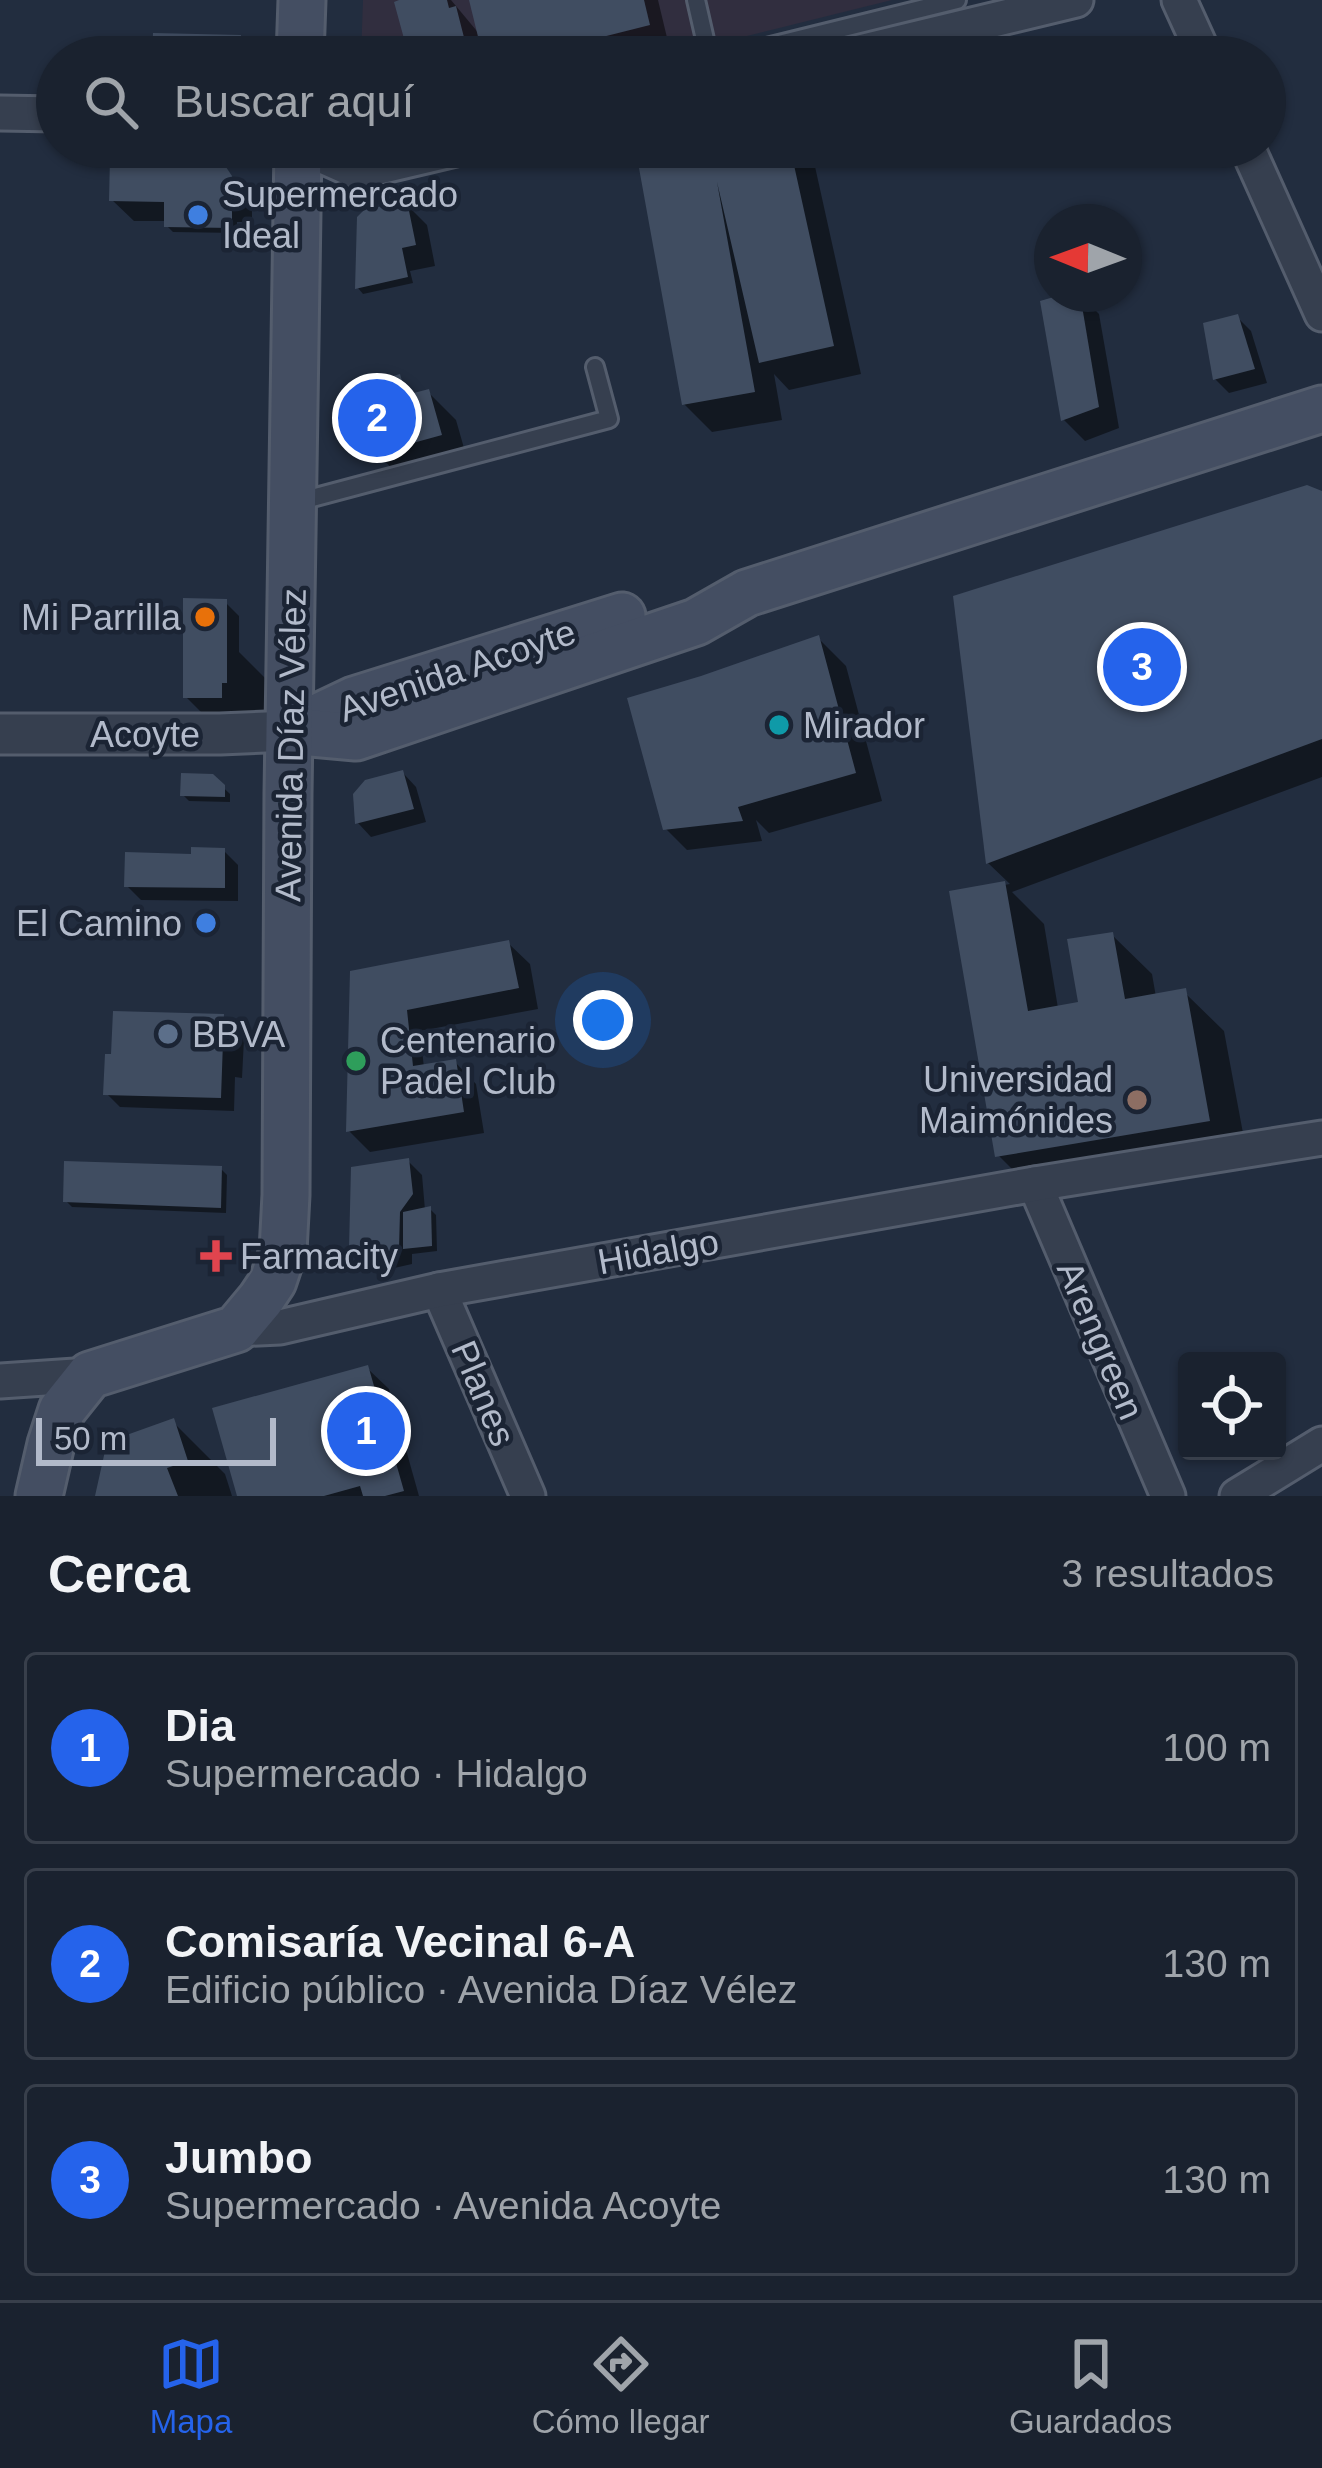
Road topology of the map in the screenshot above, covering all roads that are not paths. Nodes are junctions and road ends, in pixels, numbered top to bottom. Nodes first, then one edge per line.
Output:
1 (302, 0) edge
2 (696, 0) edge
3 (958, 0) edge
4 (1076, 0) edge
5 (1179, 0) edge
6 (301, 36) edge
7 (705, 36) edge
8 (811, 36) edge
9 (926, 36) edge
10 (1195, 36) edge
11 (0, 113) edge
12 (36, 114) edge
13 (300, 168) edge
14 (1256, 168) edge
15 (1322, 314) edge
16 (595, 367) dead end
17 (1322, 409) edge
18 (292, 503) junction
19 (290, 731) junction
20 (0, 734) edge
21 (1322, 1138) edge
22 (1035, 1184) junction
23 (440, 1291) junction
24 (236, 1329) junction
25 (90, 1375) junction
26 (0, 1381) edge
27 (1322, 1444) edge
28 (39, 1496) edge
29 (528, 1496) edge
30 (1168, 1496) edge
31 (1237, 1496) edge

1 - 6 main road
2 - 7 lane
3 - 8 lane
4 - 9 street
5 - 10 street
11 - 12 street
13 - 18 main road, Avenida Díaz Vélez
14 - 15 street
16 - 18 lane
17 - 19 main road, Avenida Acoyte
18 - 19 main road, Avenida Díaz Vélez
19 - 20 street, Acoyte
19 - 24 main road, Avenida Díaz Vélez
21 - 22 street, Hidalgo
22 - 23 street, Hidalgo
22 - 30 street, Arengreen
23 - 24 street, Hidalgo
23 - 29 street, Planes
24 - 25 main road, Hidalgo
25 - 26 street, Hidalgo
25 - 28 main road
27 - 31 street

